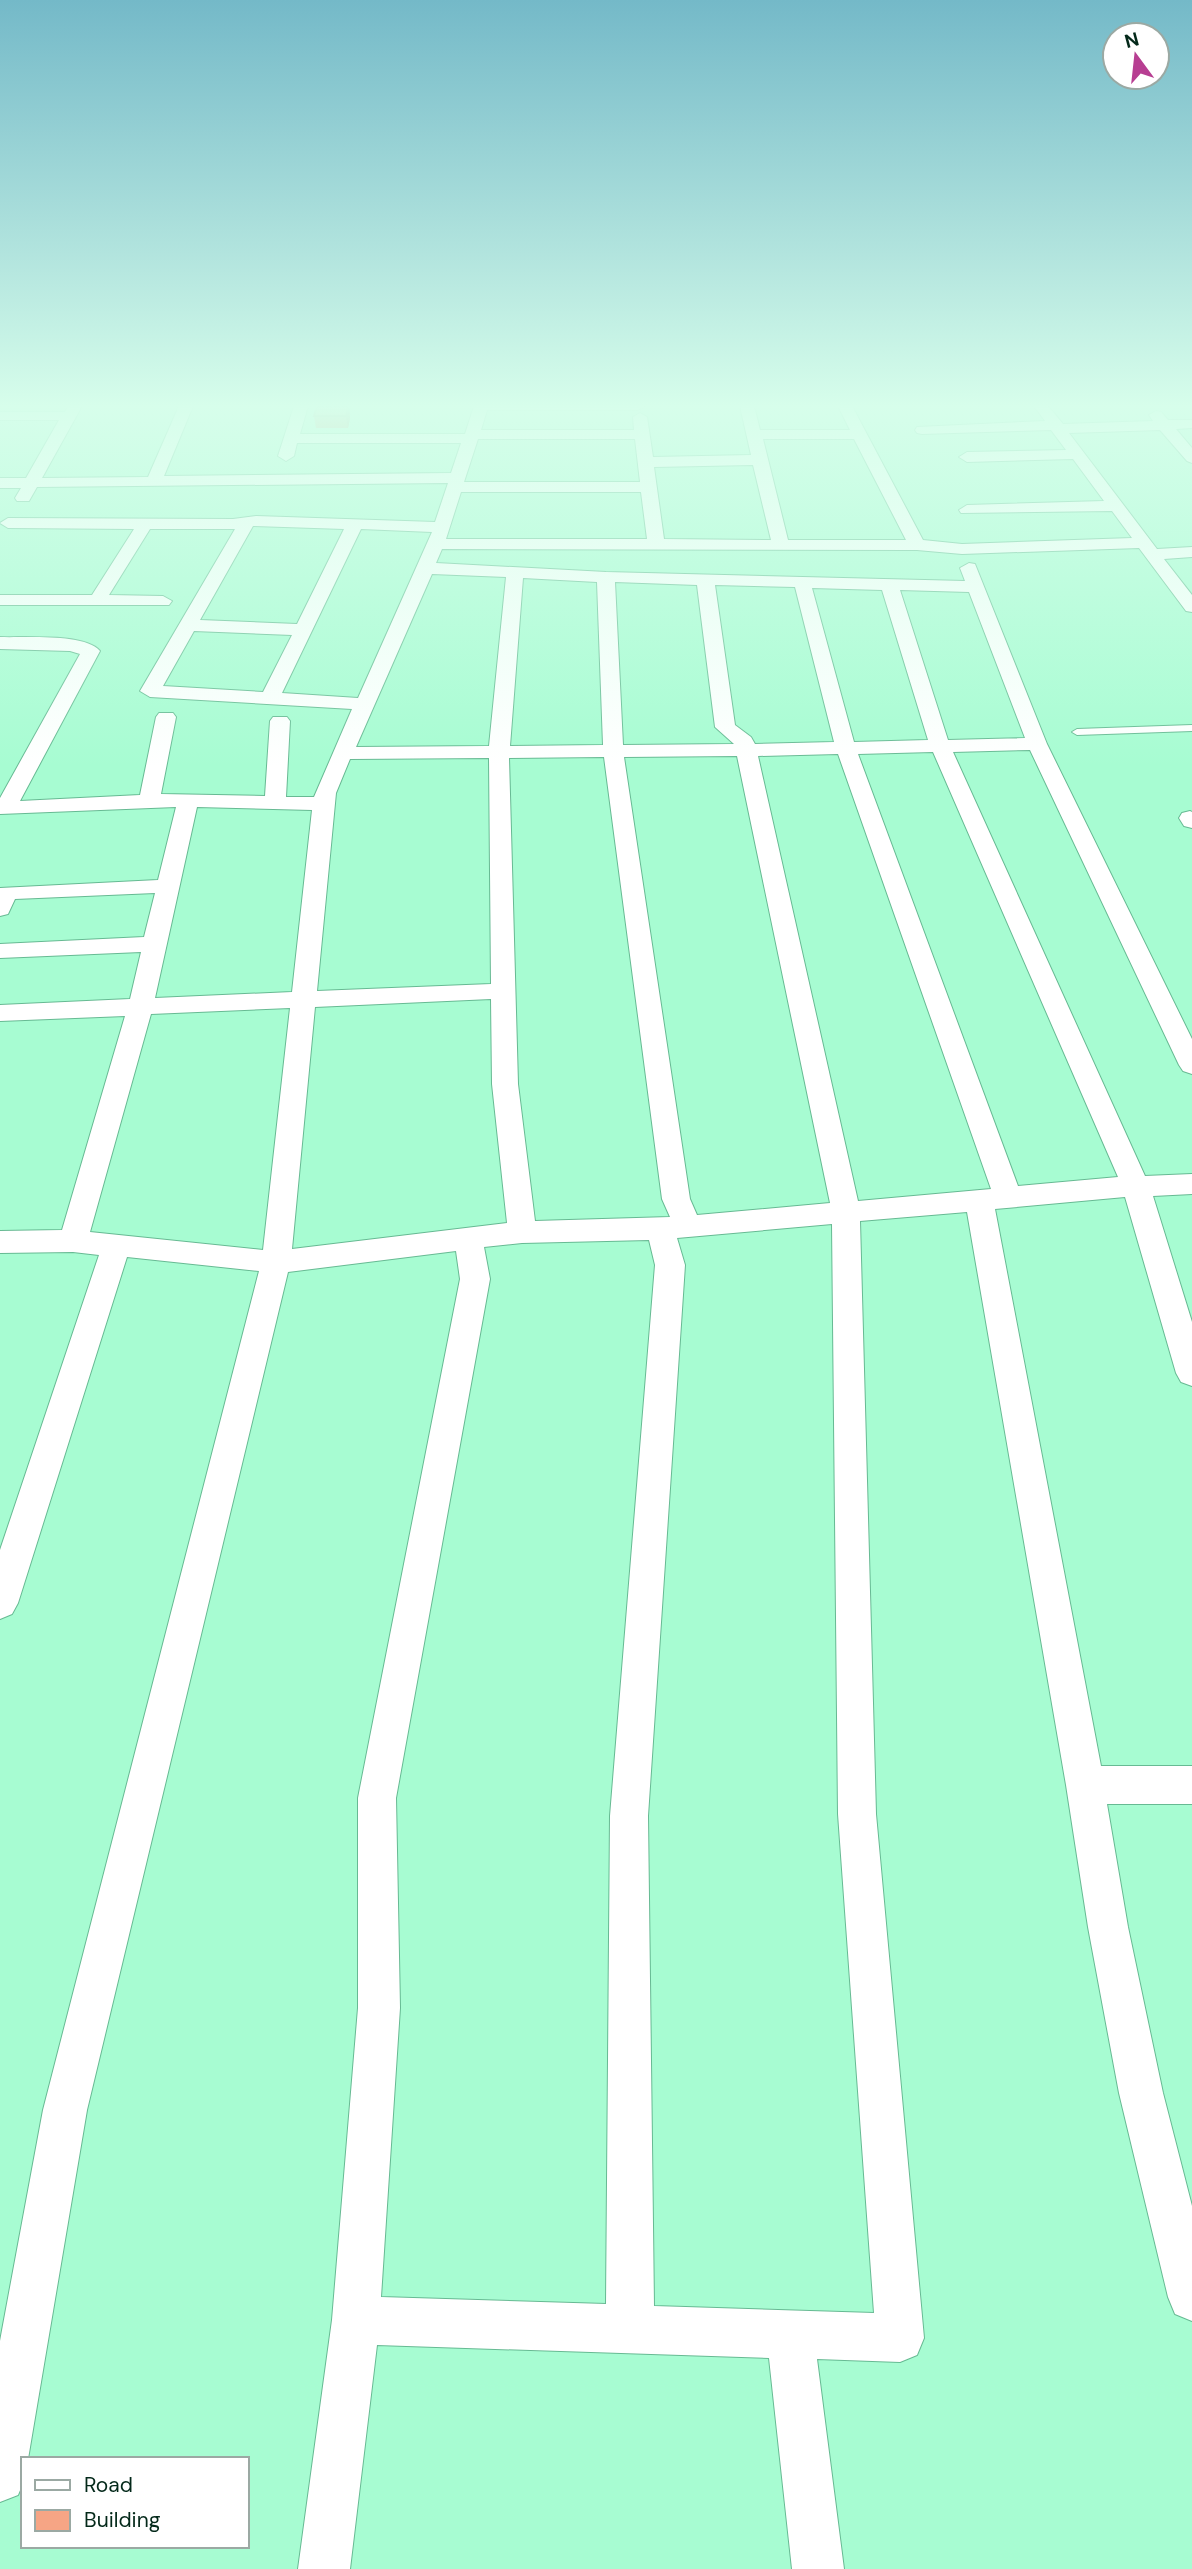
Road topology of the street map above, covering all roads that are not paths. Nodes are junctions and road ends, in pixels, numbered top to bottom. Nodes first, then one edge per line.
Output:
1 (101, 526) edge
2 (144, 526) edge
3 (245, 526) edge
4 (354, 526) edge
5 (362, 526) edge
6 (441, 526) edge
7 (654, 526) edge
8 (776, 526) edge
9 (907, 526) edge
10 (1131, 526) edge
11 (4, 530) edge
12 (656, 545) junction
13 (781, 545) junction
14 (917, 545) junction
15 (434, 546) junction
16 (1148, 548) junction
17 (1192, 552) edge
18 (968, 564) dead end
19 (515, 573) junction
20 (606, 577) junction
21 (705, 579) junction
22 (1171, 580) junction
23 (1192, 580) edge
24 (802, 582) junction
25 (889, 585) junction
26 (975, 587) junction
27 (0, 600) edge
28 (97, 601) junction
29 (163, 601) dead end
30 (1192, 607) edge
31 (188, 625) junction
32 (304, 630) junction
33 (0, 643) edge
34 (270, 698) junction
35 (365, 704) junction
36 (166, 717) dead end
37 (280, 721) dead end
38 (1192, 728) edge
39 (1077, 733) dead end
40 (1037, 744) junction
41 (940, 746) junction
42 (846, 748) junction
43 (745, 750) junction
44 (613, 751) junction
45 (499, 752) junction
46 (343, 753) junction
47 (188, 800) junction
48 (149, 801) junction
49 (275, 803) junction
50 (324, 804) junction
51 (3, 808) edge
52 (168, 886) junction
53 (0, 909) edge
54 (154, 944) junction
55 (0, 951) edge
56 (503, 991) junction
57 (303, 1000) junction
58 (139, 1008) junction
59 (0, 1013) edge
60 (1192, 1065) edge
61 (1192, 1184) edge
62 (1136, 1186) junction
63 (993, 1199) junction
64 (846, 1212) junction
65 (674, 1228) junction
66 (522, 1232) junction
67 (468, 1239) junction
68 (73, 1241) junction
69 (0, 1242) edge
70 (116, 1246) junction
71 (276, 1262) junction
72 (1192, 1373) edge
73 (0, 1603) edge
74 (1085, 1785) junction
75 (1192, 1785) edge
76 (1192, 2297) edge
77 (356, 2320) junction
78 (630, 2329) junction
79 (790, 2335) junction
80 (0, 2477) edge
81 (324, 2569) edge
82 (818, 2569) edge

1 - 11 street
2 - 28 street
3 - 31 street
4 - 32 street
5 - 15 street
6 - 15 street
7 - 12 street
8 - 13 street
9 - 14 street
10 - 16 street
12 - 13 street
12 - 15 street
13 - 14 street
14 - 16 street
15 - 19 street
15 - 35 street
16 - 17 street
16 - 22 street
18 - 26 street
19 - 20 street
19 - 45 street
20 - 21 street
20 - 44 street
21 - 24 street
21 - 43 street
22 - 23 street
22 - 30 street
24 - 25 street
24 - 42 street
25 - 26 street
25 - 41 street
26 - 40 street
27 - 28 street
28 - 29 street
31 - 32 street
31 - 34 street
32 - 34 street
33 - 51 street
34 - 35 street
35 - 46 street
36 - 48 street
37 - 49 street
38 - 39 lane
40 - 41 street
40 - 60 street
41 - 42 street
41 - 62 street
42 - 43 street
42 - 63 street
43 - 44 street
43 - 64 street
44 - 45 street
44 - 65 street
45 - 46 street
45 - 56 street
46 - 50 street
47 - 48 street
47 - 49 street
47 - 52 street
48 - 51 street
49 - 50 street
50 - 57 street
52 - 53 street
52 - 54 street
54 - 55 street
54 - 58 street
56 - 57 street
56 - 66 street
57 - 58 street
57 - 71 street
58 - 59 street
58 - 68 street
61 - 62 street
62 - 63 street
62 - 72 street
63 - 64 street
63 - 74 street
64 - 65 street
64 - 79 street
65 - 66 street
65 - 78 street
66 - 67 street
67 - 71 street
67 - 77 street
68 - 69 street
68 - 70 street
70 - 71 street
70 - 73 street
71 - 80 street
74 - 75 street
74 - 76 street
77 - 78 street
77 - 81 street
78 - 79 street
79 - 82 street

